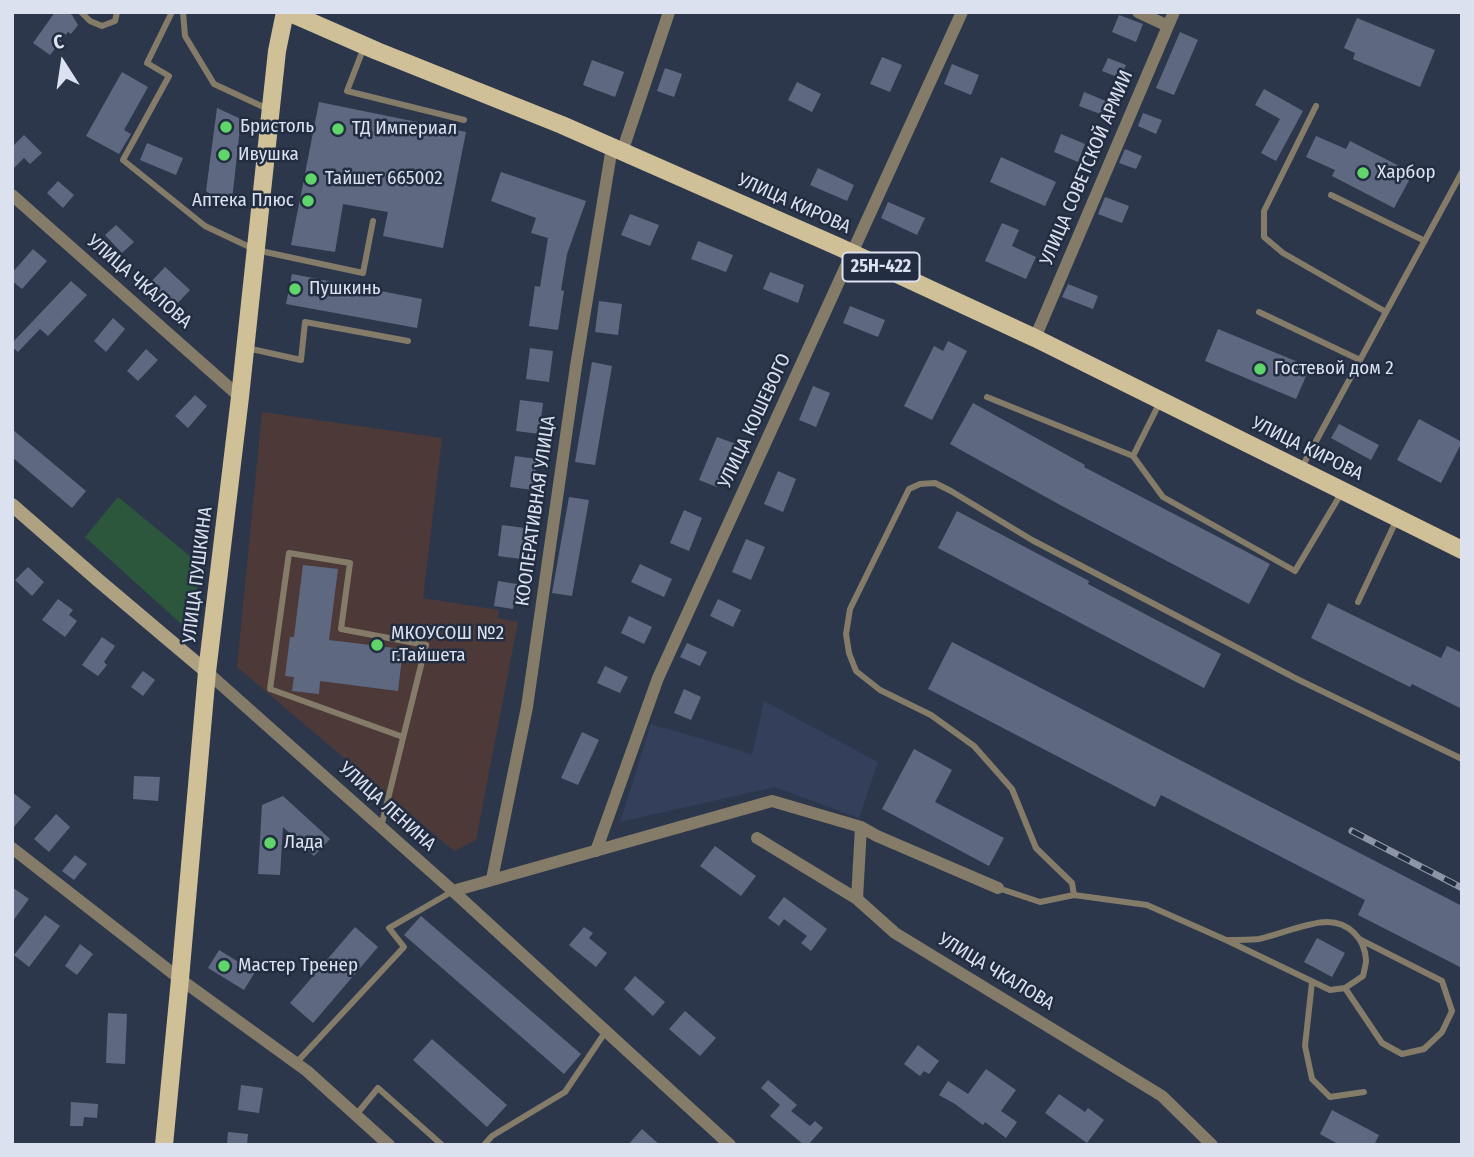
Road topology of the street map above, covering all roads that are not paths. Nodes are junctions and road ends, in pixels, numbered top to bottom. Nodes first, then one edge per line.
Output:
1 (81, 12) edge
2 (117, 12) edge
3 (172, 12) edge
4 (183, 12) edge
5 (286, 12) edge
6 (668, 12) edge
7 (962, 12) edge
8 (1138, 12) edge
9 (1174, 12) edge
10 (1168, 26) junction
11 (365, 46) junction
12 (1316, 106) dead end
13 (271, 110) junction
14 (464, 120) dead end
15 (617, 150) junction
16 (1462, 172) edge
17 (12, 195) edge
18 (1331, 195) dead end
19 (373, 221) dead end
20 (1425, 241) junction
21 (256, 250) junction
22 (853, 253) junction
23 (1259, 312) dead end
24 (1386, 312) junction
25 (1035, 338) junction
26 (408, 341) dead end
27 (246, 348) junction
28 (1360, 360) junction
29 (240, 397) junction
30 (986, 397) dead end
31 (1161, 400) junction
32 (1133, 456) junction
33 (1301, 469) junction
34 (1343, 490) junction
35 (12, 505) edge
36 (1398, 518) junction
37 (1462, 550) edge
38 (1358, 603) dead end
39 (208, 672) junction
40 (403, 737) junction
41 (1462, 759) edge
42 (381, 827) junction
43 (861, 827) junction
44 (757, 838) dead end
45 (12, 848) edge
46 (596, 850) junction
47 (492, 878) junction
48 (998, 888) joint
49 (453, 891) junction
50 (1074, 895) junction
51 (857, 899) junction
52 (1226, 940) junction
53 (1361, 940) junction
54 (180, 979) junction
55 (1312, 982) junction
56 (1345, 988) junction
57 (606, 1031) junction
58 (296, 1063) junction
59 (1364, 1092) dead end
60 (356, 1115) junction
61 (164, 1145) edge
62 (389, 1145) edge
63 (442, 1145) edge
64 (484, 1145) edge
65 (730, 1145) edge
66 (1212, 1145) edge

1 - 2 lane
3 - 21 lane
4 - 13 lane
5 - 11 main road, УЛИЦА КИРОВА / 25Н-422
5 - 13 main road, УЛИЦА ПУШКИНА
6 - 15 street, КООПЕРАТИВНАЯ УЛИЦА
7 - 22 street, УЛИЦА КОШЕВОГО
8 - 10 street
9 - 10 street, УЛИЦА СОВЕТСКОЙ АРМИИ
10 - 25 street, УЛИЦА СОВЕТСКОЙ АРМИИ
11 - 14 lane
11 - 15 main road, УЛИЦА КИРОВА / 25Н-422
12 - 24 lane
13 - 21 main road, УЛИЦА ПУШКИНА
15 - 22 main road, УЛИЦА КИРОВА / 25Н-422
15 - 47 street, КООПЕРАТИВНАЯ УЛИЦА
16 - 20 lane
17 - 29 street, УЛИЦА ЧКАЛОВА
18 - 20 lane
19 - 21 lane
20 - 24 lane
21 - 27 main road, УЛИЦА ПУШКИНА
22 - 25 main road, УЛИЦА КИРОВА / 25Н-422
22 - 46 street, УЛИЦА КОШЕВОГО
23 - 28 lane
24 - 28 lane
25 - 31 main road, УЛИЦА КИРОВА / 25Н-422
26 - 27 lane
27 - 29 main road, УЛИЦА ПУШКИНА
28 - 33 lane
29 - 39 main road, УЛИЦА ПУШКИНА
30 - 32 lane
31 - 32 lane
31 - 33 main road, УЛИЦА КИРОВА / 25Н-422
32 - 34 lane
33 - 34 main road, УЛИЦА КИРОВА / 25Н-422
34 - 36 main road, УЛИЦА КИРОВА / 25Н-422
35 - 39 main road, УЛИЦА ЛЕНИНА
36 - 37 main road, УЛИЦА КИРОВА / 25Н-422
36 - 38 lane
39 - 42 street, УЛИЦА ЛЕНИНА
39 - 54 main road, УЛИЦА ПУШКИНА
40 - 40 lane
40 - 42 lane
41 - 50 lane
42 - 49 street, УЛИЦА ЛЕНИНА
43 - 46 street
43 - 48 street
43 - 51 street
44 - 51 street, УЛИЦА ЧКАЛОВА
45 - 54 street
46 - 47 street
47 - 49 street
48 - 50 lane
49 - 57 street, УЛИЦА ЛЕНИНА
49 - 58 lane
50 - 52 lane
51 - 66 street, УЛИЦА ЧКАЛОВА
52 - 53 lane
52 - 55 lane
53 - 56 lane
53 - 56 lane
54 - 58 street
54 - 61 main road, УЛИЦА ПУШКИНА
55 - 56 lane
55 - 59 lane
57 - 64 lane
57 - 65 street, УЛИЦА ЛЕНИНА
58 - 60 street
60 - 62 street
60 - 63 lane

